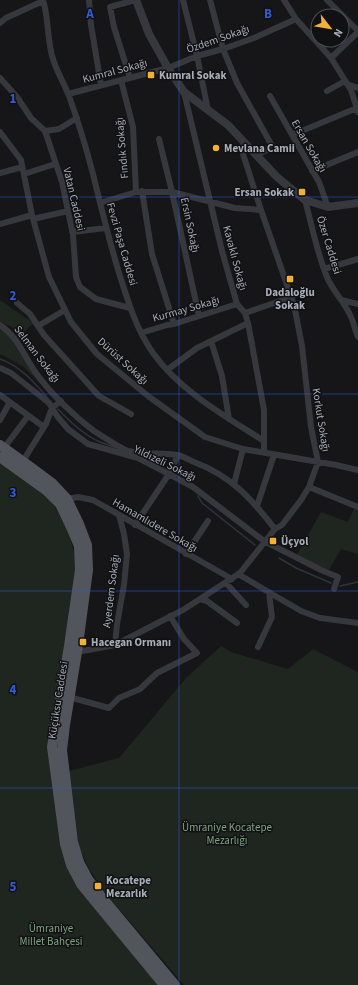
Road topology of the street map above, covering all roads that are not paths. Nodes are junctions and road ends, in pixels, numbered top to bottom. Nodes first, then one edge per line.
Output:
1 (88, 0) edge
2 (136, 0) edge
3 (183, 0) edge
4 (211, 0) edge
5 (284, 0) edge
6 (327, 0) edge
7 (43, 1) edge
8 (296, 19) junction
9 (0, 23) edge
10 (358, 31) edge
11 (222, 49) junction
12 (198, 56) junction
13 (331, 58) junction
14 (168, 68) junction
15 (0, 78) edge
16 (130, 78) junction
17 (122, 80) junction
18 (346, 83) junction
19 (101, 85) junction
20 (358, 88) edge
21 (184, 92) junction
22 (327, 92) dead end
23 (68, 94) junction
24 (270, 96) dead end
25 (208, 110) junction
26 (357, 110) edge
27 (77, 118) junction
28 (45, 131) junction
29 (0, 132) edge
30 (292, 135) junction
31 (159, 139) dead end
32 (243, 141) junction
33 (358, 152) edge
34 (256, 154) junction
35 (56, 164) junction
36 (22, 167) junction
37 (312, 171) junction
38 (0, 173) edge
39 (24, 174) junction
40 (139, 192) junction
41 (172, 192) junction
42 (305, 200) junction
43 (210, 202) junction
44 (100, 203) junction
45 (358, 203) edge
46 (328, 206) junction
47 (261, 210) junction
48 (68, 211) junction
49 (32, 217) junction
50 (0, 224) edge
51 (106, 228) junction
52 (72, 232) junction
53 (358, 259) edge
54 (324, 269) junction
55 (292, 297) junction
56 (341, 300) junction
57 (17, 303) dead end
58 (237, 304) junction
59 (358, 304) edge
60 (130, 308) junction
61 (65, 310) junction
62 (245, 313) junction
63 (199, 316) junction
64 (248, 323) junction
65 (174, 324) junction
66 (0, 325) edge
67 (38, 326) junction
68 (141, 332) junction
69 (358, 337) edge
70 (211, 341) junction
71 (0, 368) edge
72 (167, 370) junction
73 (0, 396) edge
74 (61, 401) junction
75 (10, 402) junction
76 (52, 408) junction
77 (131, 414) dead end
78 (28, 416) junction
79 (229, 419) junction
80 (0, 420) edge
81 (44, 427) junction
82 (264, 441) junction
83 (243, 448) junction
84 (2, 450) edge
85 (264, 452) junction
86 (274, 455) junction
87 (178, 456) junction
88 (23, 461) junction
89 (318, 462) junction
90 (358, 470) edge
91 (169, 474) junction
92 (234, 484) junction
93 (308, 486) junction
94 (67, 499) junction
95 (257, 506) junction
96 (358, 507) edge
97 (119, 516) junction
98 (208, 521) dead end
99 (135, 525) junction
100 (275, 529) junction
101 (264, 541) junction
102 (186, 554) junction
103 (238, 574) junction
104 (232, 579) junction
105 (226, 583) junction
106 (334, 589) dead end
107 (269, 593) junction
108 (200, 599) junction
109 (246, 605) dead end
110 (170, 616) junction
111 (237, 623) dead end
112 (358, 623) edge
113 (115, 645) junction
114 (258, 647) dead end
115 (73, 652) junction
116 (69, 697) junction
117 (113, 917) junction
118 (164, 985) edge
119 (175, 985) edge

1 - 19 street
2 - 14 street
2 - 16 street
3 - 12 street
4 - 11 street
5 - 8 street
6 - 10 street
7 - 9 street
7 - 23 street, Fevzi Paşa Caddesi
8 - 11 street, Özdem Sokağı
8 - 13 street
10 - 13 street
11 - 12 street, Özdem Sokağı
11 - 34 street
12 - 14 street, Özdem Sokağı
12 - 25 street
13 - 18 street
14 - 16 street, Kumral Sokağı
14 - 21 street
15 - 28 street, Vatan Caddesi
16 - 17 street, Kumral Sokağı
17 - 19 street, Kumral Sokağı
17 - 40 street, Fındık Sokağı
18 - 20 street
18 - 22 street
18 - 26 street
19 - 23 street, Kumral Sokağı
21 - 25 street
21 - 43 street, Kavaklı Sokağı
23 - 27 street, Fevzi Paşa Caddesi
24 - 30 street, Ersan Sokağı
25 - 32 street
26 - 30 street
27 - 28 street
27 - 44 street, Fevzi Paşa Caddesi
28 - 35 street, Vatan Caddesi
29 - 36 street, Dürüst Sokağı
30 - 37 street, Ersan Sokağı
31 - 41 street, Ersin Sokağı
32 - 34 street
32 - 47 street, Korkut Sokağı
33 - 37 street
34 - 42 street
35 - 39 street
35 - 48 street, Vatan Caddesi
36 - 38 street
36 - 39 street, Dürüst Sokağı
37 - 46 street, Ersan Sokağı
39 - 49 street, Dürüst Sokağı
40 - 41 street
40 - 44 street
40 - 65 street, Fındık Sokağı
41 - 43 street
41 - 63 street, Ersin Sokağı
42 - 46 street
42 - 54 street, Özer Caddesi
43 - 47 street
43 - 58 street, Kavaklı Sokağı
44 - 51 street, Fevzi Paşa Caddesi
45 - 46 street
47 - 55 street, Korkut Sokağı
48 - 49 street
48 - 52 street, Vatan Caddesi
49 - 50 street
49 - 61 street, Dürüst Sokağı
51 - 52 street
51 - 60 street, Fevzi Paşa Caddesi
52 - 60 street, Vatan Caddesi
53 - 54 street
54 - 56 street, Özer Caddesi
55 - 62 street
55 - 89 street, Korkut Sokağı
56 - 59 street
56 - 69 street, Özer Caddesi
57 - 67 street
58 - 62 street, Kavaklı Sokağı
58 - 63 street, Kurmay Sokağı
60 - 68 street, Fevzi Paşa Caddesi
61 - 67 street
61 - 83 street, Dürüst Sokağı
62 - 64 street, Kavaklı Sokağı
63 - 65 street, Kurmay Sokağı
64 - 70 street
64 - 82 street, Kavaklı Sokağı
65 - 68 street, Kurmay Sokağı
66 - 74 street, Selman Sokağı
67 - 77 street
68 - 72 street, Fevzi Paşa Caddesi
70 - 72 street
70 - 79 street
71 - 76 street, Yıldızeli Sokağı
72 - 79 street, Fevzi Paşa Caddesi
73 - 75 street
74 - 76 street
74 - 87 street, Selman Sokağı
75 - 78 street
75 - 80 street
76 - 81 street
76 - 91 street, Yıldızeli Sokağı
78 - 81 street
78 - 84 street
79 - 82 street, Fevzi Paşa Caddesi
81 - 88 street
82 - 85 street, Kavaklı Sokağı
83 - 85 street, Dürüst Sokağı
83 - 92 street
84 - 88 main road, Küçüksu Caddesi
84 - 115 main road, Küçüksu Caddesi
85 - 86 street, Dürüst Sokağı
86 - 89 street, Dürüst Sokağı
86 - 95 street
87 - 91 street
87 - 92 street, Selman Sokağı
88 - 94 main road, Küçüksu Caddesi
89 - 90 street, Dürüst Sokağı
89 - 93 street, Korkut Sokağı
91 - 99 street
91 - 101 street, Yıldızeli Sokağı
92 - 95 street, Selman Sokağı
93 - 96 street
93 - 100 street, Korkut Sokağı
94 - 97 street, Hamamlıdere Sokağı
94 - 115 main road, Küçüksu Caddesi
95 - 100 street, Selman Sokağı
97 - 99 street, Hamamlıdere Sokağı
97 - 113 street, Ayerdem Sokağı
98 - 102 street
99 - 102 street, Hamamlıdere Sokağı
100 - 101 street, Korkut Sokağı
101 - 103 street, Korkut Sokağı
101 - 106 street, Yıldızeli Sokağı
102 - 104 street, Hamamlıdere Sokağı
103 - 104 street, Korkut Sokağı
103 - 107 street
104 - 105 street, Korkut Sokağı
105 - 108 street, Korkut Sokağı
105 - 109 street
107 - 112 street
107 - 114 street
108 - 110 street, Korkut Sokağı
108 - 111 street
110 - 113 street, Korkut Sokağı
110 - 116 street
113 - 115 street, Korkut Sokağı
115 - 116 main road, Küçüksu Caddesi
115 - 117 main road, Küçüksu Caddesi
116 - 117 main road, Küçüksu Caddesi
117 - 118 main road, Küçüksu Caddesi
117 - 119 main road, Küçüksu Caddesi

